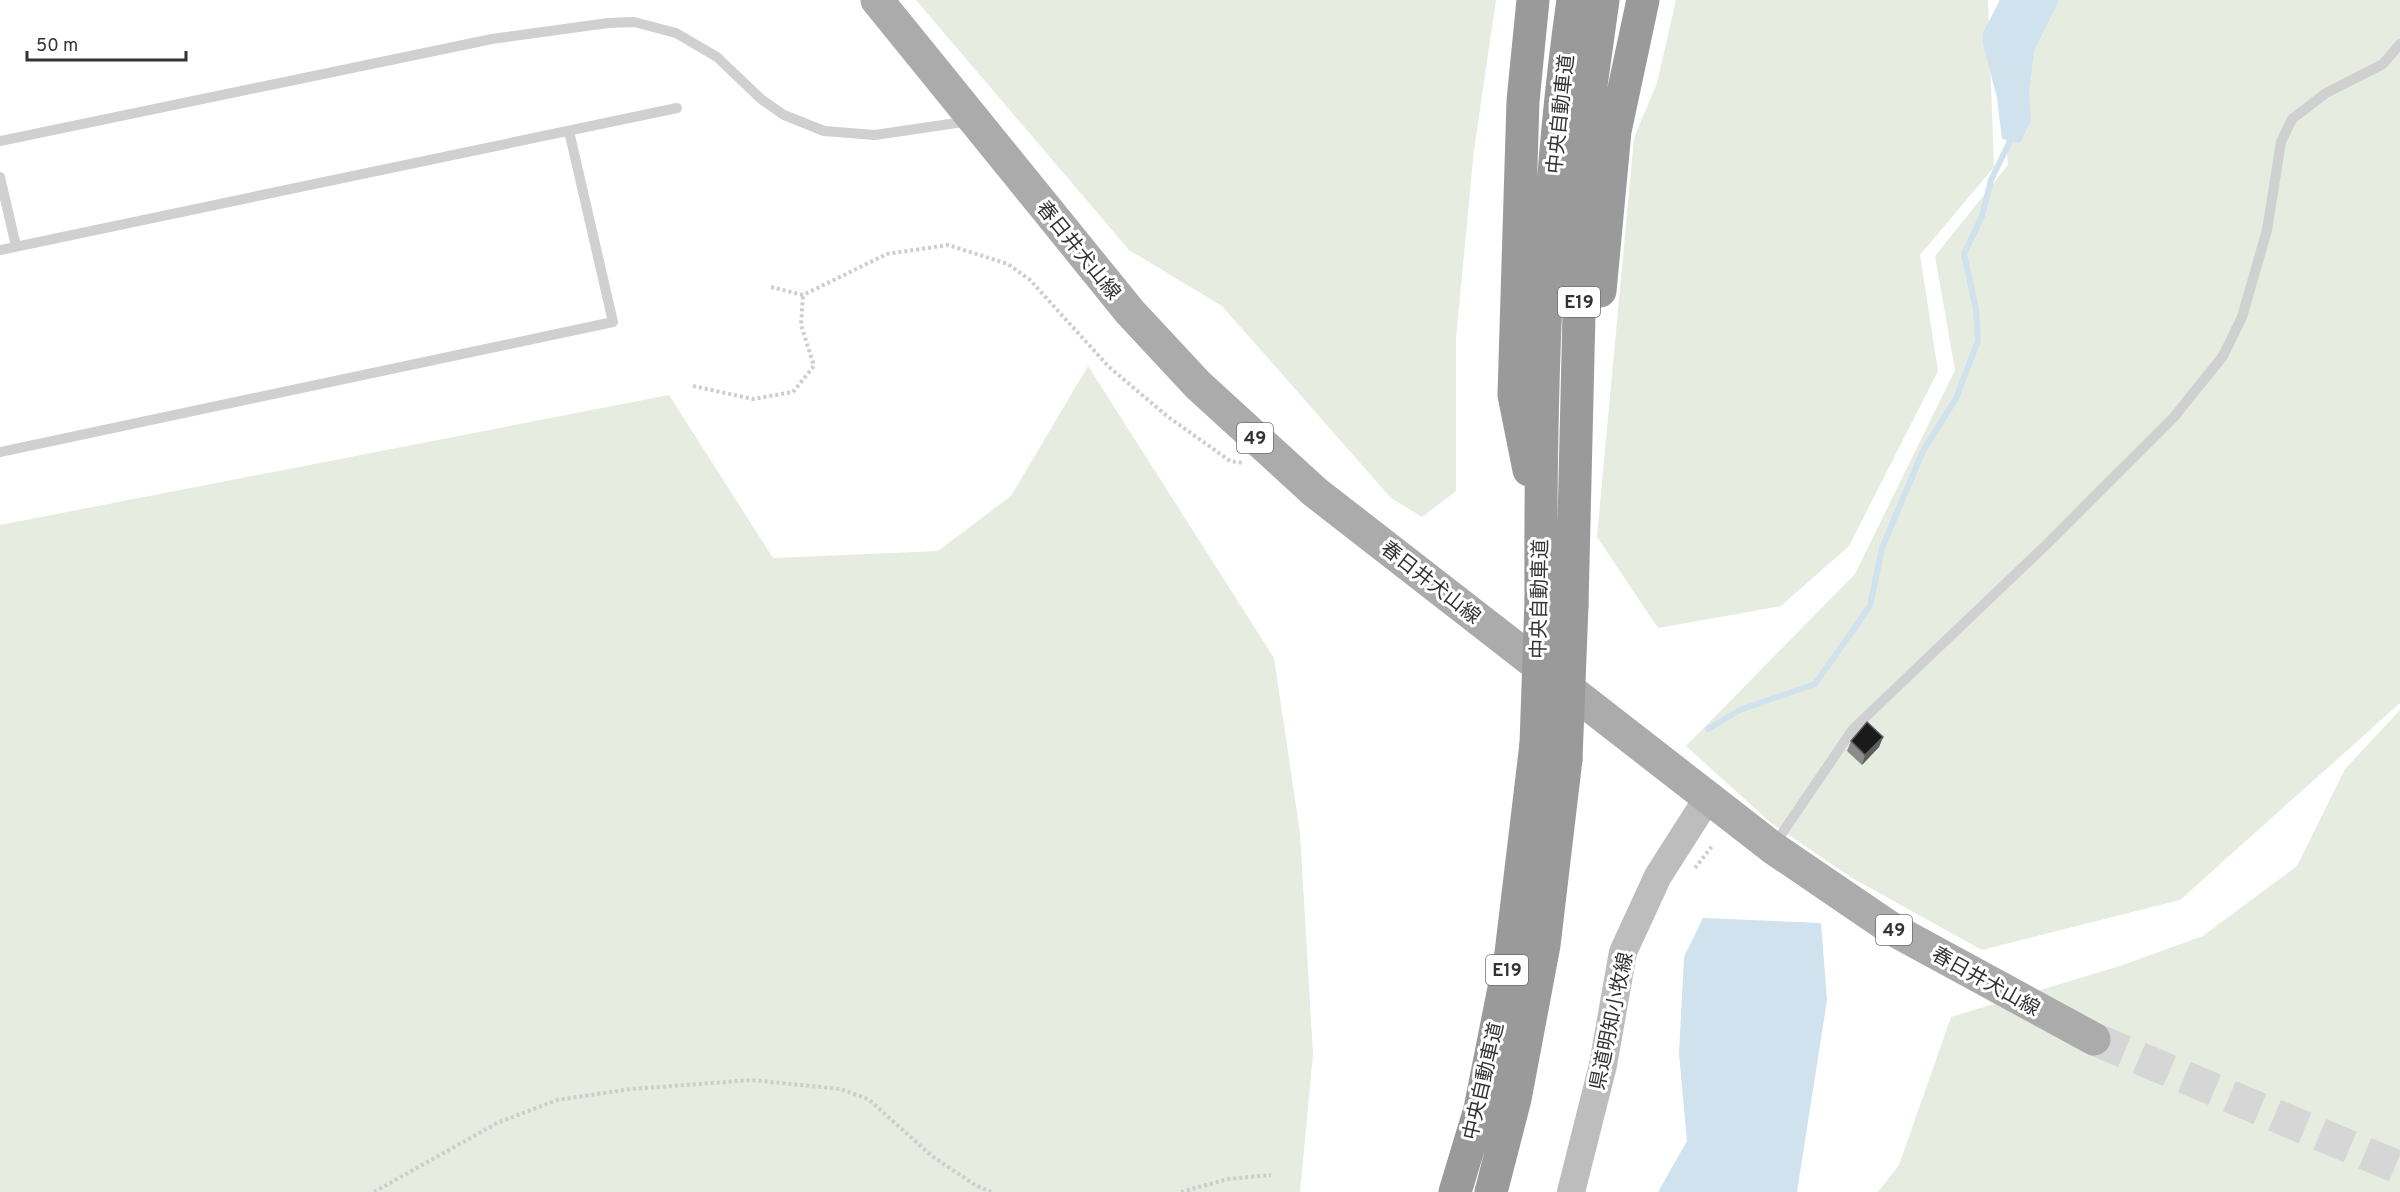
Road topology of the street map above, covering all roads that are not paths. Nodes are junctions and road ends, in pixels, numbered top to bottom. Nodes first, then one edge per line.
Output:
1 (877, 0) edge
2 (1533, 0) edge
3 (1573, 0) edge
4 (1604, 0) edge
5 (1644, 0) edge
6 (2400, 44) edge
7 (677, 108) dead end
8 (973, 121) junction
9 (569, 130) junction
10 (0, 141) edge
11 (0, 177) edge
12 (16, 246) junction
13 (0, 250) edge
14 (0, 452) edge
15 (1540, 531) junction
16 (1562, 599) junction
17 (1709, 796) junction
18 (1773, 848) junction
19 (2094, 1039) tunnel mouth
20 (1455, 1192) edge
21 (1491, 1192) edge
22 (1571, 1192) edge

1 - 8 main road, 春日井犬山線 / 49
2 - 15 highway
3 - 15 highway, 中央自動車道 / E19
4 - 16 highway, 中央自動車道 / E19
5 - 16 highway
6 - 18 lane
7 - 9 lane
8 - 10 lane
8 - 17 main road, 春日井犬山線 / 49
9 - 12 lane
9 - 14 lane
11 - 12 lane
12 - 13 lane
15 - 16 highway, 中央自動車道 / E19
16 - 20 highway, 中央自動車道 / E19, bridge
16 - 21 highway, 中央自動車道 / E19, bridge
17 - 18 main road, 春日井犬山線 / 49
17 - 22 main road, 県道明知小牧線
18 - 19 main road, 春日井犬山線 / 49

